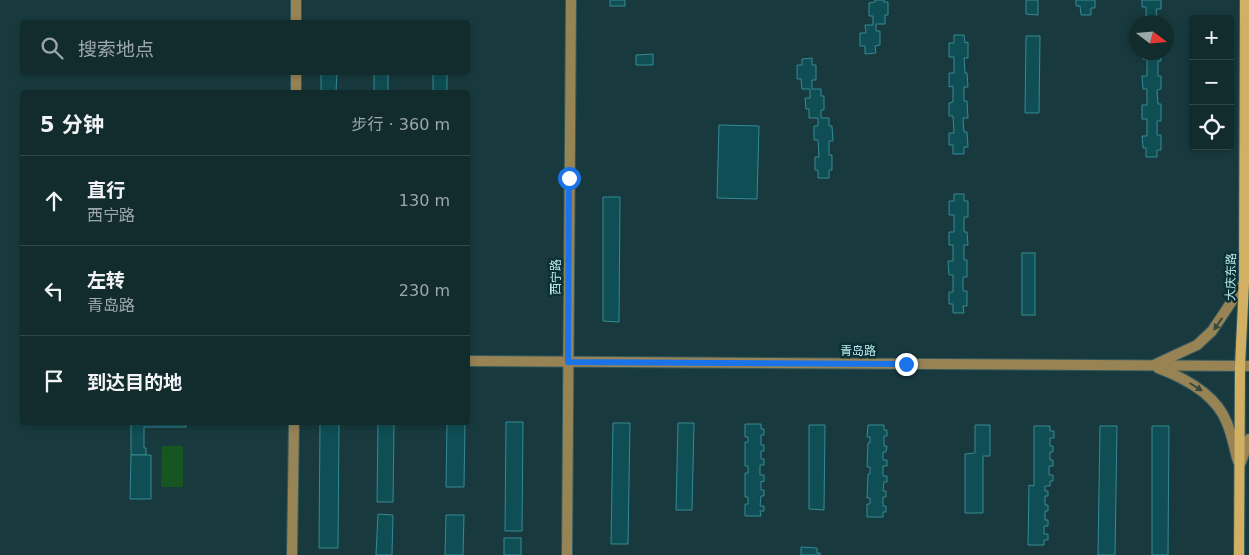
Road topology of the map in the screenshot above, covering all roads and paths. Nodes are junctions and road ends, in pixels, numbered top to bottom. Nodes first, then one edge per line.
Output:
1 (296, 0) edge
2 (570, 0) edge
3 (1245, 0) edge
4 (296, 20) edge
5 (296, 75) edge
6 (296, 90) edge
7 (1244, 283) junction
8 (1249, 295) edge
9 (470, 361) edge
10 (568, 362) junction
11 (1153, 365) junction
12 (1245, 366) edge
13 (294, 425) edge
14 (1249, 439) edge
15 (1240, 466) junction
16 (292, 555) edge
17 (567, 555) edge
18 (1239, 555) edge

1 - 4 street
2 - 10 street, 西宁路
3 - 7 main road, 大庆东路
5 - 6 street
7 - 8 street
7 -> 11 street
7 - 12 main road, 大庆东路
9 - 10 street, 青岛路
10 - 11 street, 青岛路
10 - 17 street, 西宁路
11 - 12 street, 青岛路
11 -> 15 street
12 - 15 main road, 大庆东路
13 - 16 street
14 - 15 street
15 - 18 main road, 大庆东路

